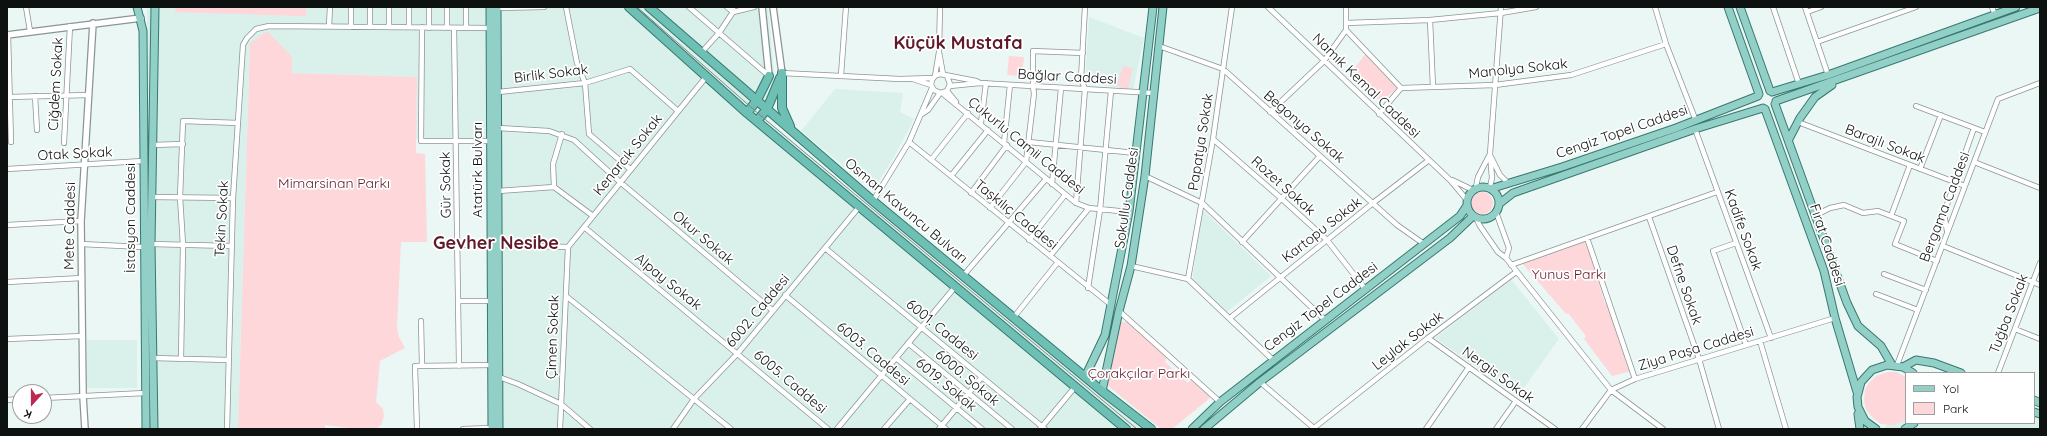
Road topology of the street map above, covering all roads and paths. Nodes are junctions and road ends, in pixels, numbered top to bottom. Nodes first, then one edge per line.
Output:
1 (26, 7) edge
2 (137, 7) edge
3 (155, 7) edge
4 (330, 7) edge
5 (351, 7) edge
6 (370, 7) edge
7 (389, 7) edge
8 (409, 7) edge
9 (429, 7) edge
10 (447, 7) edge
11 (466, 7) edge
12 (495, 7) edge
13 (544, 7) edge
14 (566, 7) edge
15 (629, 7) edge
16 (690, 7) edge
17 (727, 7) edge
18 (754, 7) edge
19 (762, 7) edge
20 (773, 7) edge
21 (846, 7) edge
22 (940, 7) edge
23 (1085, 7) edge
24 (1153, 7) edge
25 (1163, 7) edge
26 (1232, 7) edge
27 (1268, 7) edge
28 (1346, 7) edge
29 (1501, 7) edge
30 (1536, 7) edge
31 (1655, 7) edge
32 (1728, 7) edge
33 (1740, 7) edge
34 (1773, 7) edge
35 (1821, 7) edge
36 (1916, 7) edge
37 (1992, 7) edge
38 (2016, 7) edge
39 (653, 8) edge
40 (2040, 8) edge
41 (733, 9) edge
42 (1806, 9) edge
43 (1501, 13) junction
44 (1995, 14) junction
45 (141, 18) junction
46 (1430, 20) junction
47 (93, 23) junction
48 (1346, 23) junction
49 (70, 26) junction
50 (329, 26) junction
51 (351, 27) junction
52 (370, 27) junction
53 (388, 27) junction
54 (409, 27) junction
55 (422, 28) junction
56 (429, 28) junction
57 (447, 28) junction
58 (454, 28) junction
59 (466, 28) junction
60 (490, 28) junction
61 (1346, 30) junction
62 (30, 31) junction
63 (719, 33) junction
64 (8, 34) edge
65 (1816, 42) junction
66 (1666, 44) junction
67 (1159, 46) junction
68 (939, 52) junction
69 (701, 53) junction
70 (1083, 53) junction
71 (1324, 61) junction
72 (1224, 69) junction
73 (782, 73) junction
74 (841, 75) junction
75 (945, 75) junction
76 (1828, 75) junction
77 (769, 76) junction
78 (706, 77) junction
79 (934, 77) junction
80 (913, 79) junction
81 (1839, 80) junction
82 (585, 83) junction
83 (980, 83) junction
84 (986, 83) junction
85 (2040, 83) edge
86 (1799, 84) junction
87 (1010, 85) junction
88 (1495, 85) junction
89 (1033, 86) junction
90 (932, 87) junction
91 (1433, 87) junction
92 (1061, 88) junction
93 (1401, 88) junction
94 (1085, 89) junction
95 (945, 91) junction
96 (1111, 91) junction
97 (498, 92) junction
98 (1142, 92) junction
99 (1771, 92) junction
100 (1153, 94) junction
101 (89, 95) junction
102 (1759, 95) junction
103 (35, 96) junction
104 (66, 96) junction
105 (8, 97) edge
106 (756, 100) junction
107 (1775, 103) junction
108 (1916, 106) dead end
109 (767, 109) junction
110 (1764, 109) junction
111 (678, 111) junction
112 (1270, 112) junction
113 (747, 113) junction
114 (968, 113) junction
115 (922, 114) junction
116 (1379, 114) junction
117 (1941, 115) junction
118 (757, 121) junction
119 (1696, 121) junction
120 (1798, 122) junction
121 (238, 123) junction
122 (981, 123) junction
123 (498, 128) junction
124 (1974, 128) junction
125 (1696, 129) junction
126 (37, 130) dead end
127 (792, 130) junction
128 (988, 130) junction
129 (1985, 132) junction
130 (562, 134) junction
131 (1213, 138) junction
132 (1789, 139) junction
133 (456, 141) junction
134 (11, 142) dead end
135 (64, 142) dead end
136 (491, 142) junction
137 (909, 142) junction
138 (1029, 142) junction
139 (182, 144) junction
140 (1006, 144) junction
141 (152, 145) junction
142 (1055, 145) junction
143 (1079, 147) junction
144 (1106, 150) junction
145 (1135, 153) junction
146 (1490, 154) junction
147 (1320, 156) junction
148 (931, 160) junction
149 (1429, 160) junction
150 (143, 161) junction
151 (1026, 162) junction
152 (1974, 162) junction
153 (84, 164) junction
154 (1910, 165) junction
155 (7, 169) edge
156 (630, 169) junction
157 (1920, 169) junction
158 (951, 176) junction
159 (1145, 176) junction
160 (1046, 178) junction
161 (1450, 180) junction
162 (620, 182) junction
163 (1954, 182) junction
164 (1052, 184) junction
165 (1508, 184) junction
166 (554, 186) junction
167 (1965, 186) junction
168 (1474, 188) junction
169 (1491, 188) junction
170 (2040, 188) edge
171 (498, 191) junction
172 (1717, 192) junction
173 (971, 193) junction
174 (1065, 195) junction
175 (151, 197) junction
176 (180, 197) junction
177 (233, 198) junction
178 (1282, 199) junction
179 (873, 201) junction
180 (1076, 203) junction
181 (1202, 203) junction
182 (1373, 203) junction
183 (1467, 204) junction
184 (1499, 204) junction
185 (859, 207) junction
186 (990, 208) junction
187 (1089, 208) junction
188 (1100, 210) junction
189 (1129, 212) junction
190 (1496, 212) junction
191 (593, 216) junction
192 (1814, 216) junction
193 (1891, 216) junction
194 (1475, 217) junction
195 (1649, 217) junction
196 (81, 221) junction
197 (7, 224) edge
198 (1009, 224) junction
199 (584, 228) junction
200 (1947, 233) junction
201 (1588, 238) junction
202 (1029, 240) junction
203 (1327, 240) junction
204 (1242, 242) junction
205 (1736, 243) junction
206 (81, 244) junction
207 (151, 244) junction
208 (1424, 244) junction
209 (184, 245) junction
210 (458, 245) junction
211 (495, 245) junction
212 (231, 246) junction
213 (1942, 246) junction
214 (143, 247) junction
215 (568, 247) junction
216 (825, 248) junction
217 (1050, 256) junction
218 (1506, 258) junction
219 (1937, 261) junction
220 (1058, 262) junction
221 (2040, 263) edge
222 (1511, 265) junction
223 (1131, 266) junction
224 (1516, 272) junction
225 (1884, 274) dead end
226 (963, 276) junction
227 (1280, 277) junction
228 (82, 278) junction
229 (1188, 279) junction
230 (7, 282) edge
231 (2033, 282) junction
232 (2040, 285) edge
233 (955, 287) junction
234 (1088, 288) junction
235 (1366, 290) junction
236 (1926, 290) junction
237 (1876, 294) dead end
238 (785, 295) junction
239 (566, 296) junction
240 (458, 301) junction
241 (492, 301) junction
242 (1110, 304) junction
243 (772, 310) junction
244 (1918, 310) junction
245 (1119, 311) junction
246 (1014, 317) junction
247 (1230, 318) junction
248 (1834, 318) junction
249 (1325, 320) junction
250 (421, 321) dead end
251 (922, 328) junction
252 (2015, 329) junction
253 (83, 336) junction
254 (7, 338) edge
255 (1428, 338) junction
256 (1771, 338) junction
257 (2040, 338) edge
258 (1760, 341) junction
259 (908, 343) junction
260 (1746, 345) junction
261 (738, 353) junction
262 (152, 358) junction
263 (896, 358) junction
264 (181, 359) junction
265 (229, 360) junction
266 (1273, 360) junction
267 (1699, 360) junction
268 (422, 366) junction
269 (459, 366) junction
270 (492, 366) junction
271 (1897, 366) junction
272 (1469, 367) junction
273 (1911, 372) edge
274 (1958, 372) edge
275 (1998, 372) edge
276 (882, 376) junction
277 (499, 377) junction
278 (982, 377) junction
279 (1085, 377) junction
280 (1635, 379) junction
281 (1260, 382) junction
282 (1075, 387) junction
283 (1611, 390) junction
284 (1102, 391) junction
285 (1857, 392) junction
286 (969, 393) junction
287 (145, 394) junction
288 (83, 396) junction
289 (52, 398) edge
290 (694, 399) junction
291 (910, 399) junction
292 (1516, 401) junction
293 (1220, 402) junction
294 (561, 404) junction
295 (956, 408) junction
296 (1858, 408) junction
297 (942, 428) edge
298 (1042, 428) edge
299 (1208, 428) edge
300 (85, 429) edge
301 (146, 429) edge
302 (154, 429) edge
303 (227, 429) edge
304 (417, 429) edge
305 (463, 429) edge
306 (495, 429) edge
307 (560, 429) edge
308 (590, 429) edge
309 (674, 429) edge
310 (731, 429) edge
311 (828, 429) edge
312 (837, 429) edge
313 (884, 429) edge
314 (982, 429) edge
315 (1012, 429) edge
316 (1126, 429) edge
317 (1151, 429) edge
318 (1192, 429) edge
319 (1314, 429) edge
320 (1426, 429) edge
321 (1496, 429) edge
322 (1555, 429) edge
323 (1582, 429) edge
324 (1663, 429) edge
325 (1719, 429) edge
326 (1786, 429) edge
327 (1860, 429) edge
328 (1876, 429) edge

1 - 62 street
2 - 45 main road, İstasyon Caddesi
3 - 141 main road, İstasyon Caddesi
4 - 50 street
5 - 51 street
6 - 52 street
7 - 53 street
8 - 54 street
9 - 56 street
10 - 57 street
11 - 59 street
12 - 13 street
12 - 60 main road, Atatürk Bulvarı
12 - 97 main road, Atatürk Bulvarı
14 - 82 street
15 - 78 highway, Osman Kavuncu Bulvarı
16 - 63 street
17 - 41 street
18 - 41 street
19 - 77 street
20 - 73 street
21 - 74 street
22 - 68 street
23 - 70 street
24 - 98 main road, Sokullu Caddesi
25 - 67 main road, Sokullu Caddesi
26 - 72 street, Papatya Sokak
27 - 71 street, Namık Kemal Caddesi
28 - 48 street
29 - 43 street
30 - 43 street
31 - 66 street
32 - 102 main road
33 - 99 main road
34 - 86 street
35 - 42 street
36 - 65 street
37 - 44 street
38 - 44 main road
39 - 69 highway, Osman Kavuncu Bulvarı
40 - 81 main road
41 - 63 street
42 - 65 street
43 - 46 street
43 - 88 street
44 - 76 main road
45 - 47 street
45 - 150 main road, İstasyon Caddesi
46 - 48 street
46 - 91 street
47 - 49 street
47 - 101 street, Mete Caddesi
48 - 61 street
49 - 62 street
49 - 104 street, Ciğdem Sokak
50 - 51 street
50 - 121 street, Tekin Sokak
51 - 52 street
52 - 53 street
53 - 54 street
54 - 55 street
55 - 56 street
55 - 133 street
56 - 57 street
57 - 58 street
58 - 59 street
58 - 133 street, Gür Sokak
59 - 60 street
60 - 136 main road, Atatürk Bulvarı
61 - 71 street
61 - 93 street
62 - 64 street
63 - 69 street
63 - 77 street
64 - 105 street
65 - 76 street
66 - 88 street, Manolya Sokak
66 - 119 street
67 - 72 street, Begonya Sokak
67 - 100 main road, Sokullu Caddesi
68 - 75 street
68 - 79 street
69 - 106 highway, Osman Kavuncu Bulvarı
70 - 89 street
70 - 94 street
71 - 112 street
71 - 116 street, Namık Kemal Caddesi
72 - 112 street, Begonya Sokak
72 - 131 street, Papatya Sokak
73 - 74 street
73 - 109 highway
73 - 127 highway
74 - 80 street
75 - 79 street
75 - 83 street, Bağlar Caddesi
75 - 95 street
76 - 86 main road
77 - 106 highway
78 - 111 street, Kenarcık Sokak
78 - 113 highway, Osman Kavuncu Bulvarı
79 - 80 street
79 - 90 street
80 - 90 street
81 - 107 main road
81 - 120 main road
82 - 97 street, Birlik Sokak
82 - 111 street, Birlik Sokak
82 - 156 street
83 - 84 street, Bağlar Caddesi
83 - 95 street, Bağlar Caddesi
84 - 87 street, Bağlar Caddesi
84 - 122 street
85 - 129 street, Bergama Caddesi
86 - 99 main road
87 - 89 street, Bağlar Caddesi
87 - 140 street
88 - 91 street, Manolya Sokak
88 - 146 street
89 - 92 street, Bağlar Caddesi
89 - 138 street
90 - 95 street, Çukurlu Camii Caddesi
90 - 115 street
91 - 93 street, Manolya Sokak
92 - 94 street, Bağlar Caddesi
92 - 142 street
93 - 116 street
94 - 96 street, Bağlar Caddesi
94 - 143 street
95 - 114 street, Çukurlu Camii Caddesi
95 - 115 street
96 - 98 street, Bağlar Caddesi
96 - 144 street
97 - 123 main road, Atatürk Bulvarı
98 - 100 street, Bağlar Caddesi
98 - 145 main road, Sokullu Caddesi
99 - 102 main road
99 - 107 main road
100 - 159 main road, Sokullu Caddesi
101 - 104 street
101 - 153 street, Mete Caddesi
102 - 110 main road
102 - 119 main road, Cengiz Topel Caddesi
103 - 104 street
103 - 105 street
103 - 126 street
104 - 135 street, Ciğdem Sokak
105 - 134 street
106 - 109 highway, Osman Kavuncu Bulvarı
106 - 113 highway
107 - 110 main road
107 - 132 main road, Fırat Caddesi
108 - 117 street
109 - 118 highway
109 - 127 highway, Osman Kavuncu Bulvarı
110 - 125 main road, Cengiz Topel Caddesi
110 - 248 main road, Fırat Caddesi
111 - 156 street, Kenarcık Sokak
112 - 147 street, Begonya Sokak
113 - 118 highway, Osman Kavuncu Bulvarı
114 - 122 street, Çukurlu Camii Caddesi
114 - 148 street
115 - 137 street
116 - 149 street, Namık Kemal Caddesi
117 - 124 street
117 - 157 street
118 - 185 highway, Osman Kavuncu Bulvarı
119 - 165 main road, Cengiz Topel Caddesi
120 - 132 main road
120 - 154 street, Barajlı Sokak
121 - 139 street
121 - 177 street, Tekin Sokak
122 - 128 street, Çukurlu Camii Caddesi
123 - 130 street
123 - 171 main road, Atatürk Bulvarı
124 - 129 street
124 - 163 street
125 - 172 street, Kadife Sokak
125 - 184 main road, Cengiz Topel Caddesi
127 - 179 highway, Osman Kavuncu Bulvarı
128 - 140 street, Çukurlu Camii Caddesi
128 - 158 street
129 - 152 street, Bergama Caddesi
130 - 162 street, Okur Sokak
130 - 166 street
131 - 178 street, Rozet Sokak
131 - 181 street, Papatya Sokak
132 - 192 main road, Fırat Caddesi
133 - 136 street
133 - 210 street, Gür Sokak
136 - 211 main road, Atatürk Bulvarı
137 - 148 street, Taşkılıç Caddesi
137 - 179 street
138 - 142 street
138 - 151 street
139 - 141 street
139 - 176 street
140 - 151 street, Çukurlu Camii Caddesi
140 - 173 street
141 - 175 main road, İstasyon Caddesi
142 - 143 street
142 - 164 street
143 - 144 street
143 - 180 street
144 - 145 street
144 - 188 street
145 - 189 main road, Sokullu Caddesi
146 - 165 street
146 - 168 street
146 - 169 street
147 - 178 street
147 - 182 street, Begonya Sokak
148 - 158 street, Taşkılıç Caddesi
149 - 161 street, Namık Kemal Caddesi
149 - 182 street, Kartopu Sokak
150 - 153 street, Otak Sokak
150 - 214 main road, İstasyon Caddesi
151 - 160 street, Çukurlu Camii Caddesi
151 - 186 street
152 - 167 street, Bergama Caddesi
152 - 170 street
153 - 155 street, Otak Sokak
153 - 196 street, Mete Caddesi
154 - 157 street, Barajlı Sokak
154 - 193 street
156 - 162 street, Kenarcık Sokak
157 - 163 street, Barajlı Sokak
158 - 173 street, Taşkılıç Caddesi
159 - 181 street
159 - 223 main road, Sokullu Caddesi
160 - 164 street, Çukurlu Camii Caddesi
160 - 198 street
161 - 168 street, Namık Kemal Caddesi
161 - 183 street, Namık Kemal Caddesi
162 - 191 street, Kenarcık Sokak
162 - 243 street, Okur Sokak
163 - 167 street, Barajlı Sokak
163 - 200 street
164 - 174 street, Çukurlu Camii Caddesi
165 - 169 main road, Cengiz Topel Caddesi
166 - 171 street
166 - 191 street
167 - 200 street, Bergama Caddesi
168 - 169 main road
168 - 183 main road
169 - 184 main road
171 - 211 main road, Atatürk Bulvarı
172 - 195 street
172 - 205 street, Kadife Sokak
173 - 186 street, Taşkılıç Caddesi
174 - 180 street, Çukurlu Camii Caddesi
174 - 202 street
175 - 176 street
175 - 207 main road, İstasyon Caddesi
176 - 177 street
176 - 209 street
177 - 212 street, Tekin Sokak
178 - 203 street, Rozet Sokak
178 - 204 street
179 - 226 highway, Osman Kavuncu Bulvarı
180 - 187 street, Çukurlu Camii Caddesi
181 - 204 street
181 - 229 street, Papatya Sokak
182 - 203 street, Kartopu Sokak
182 - 208 street, Begonya Sokak
183 - 194 main road
183 - 208 main road, Cengiz Topel Caddesi
184 - 190 main road
185 - 216 street, 6002. Caddesi
185 - 233 highway, Osman Kavuncu Bulvarı
186 - 198 street, Taşkılıç Caddesi
187 - 188 street, Çukurlu Camii Caddesi
187 - 217 street
188 - 189 street, Çukurlu Camii Caddesi
188 - 234 street
189 - 242 main road, Sokullu Caddesi
190 - 194 main road
190 - 218 street
191 - 199 street, Kenarcık Sokak
192 - 193 street
192 - 271 main road, Fırat Caddesi
193 - 219 street
194 - 218 street
194 - 281 main road, Cengiz Topel Caddesi
195 - 201 street
195 - 267 street, Defne Sokak
196 - 197 street
196 - 206 street, Mete Caddesi
198 - 202 street, Taşkılıç Caddesi
198 - 226 street
199 - 215 street, Kenarcık Sokak
199 - 261 street, Alpay Sokak
200 - 213 street, Bergama Caddesi
201 - 222 street
201 - 280 street
202 - 217 street, Taşkılıç Caddesi
203 - 227 street, Kartopu Sokak
203 - 235 street, Rozet Sokak
204 - 227 street
205 - 256 street, Kadife Sokak
205 - 260 street
206 - 214 street
206 - 228 street, Mete Caddesi
207 - 209 street
207 - 262 main road, İstasyon Caddesi
208 - 235 main road, Cengiz Topel Caddesi
209 - 212 street
209 - 264 street
210 - 211 street
210 - 240 street, Gür Sokak
211 - 215 street
211 - 241 main road, Atatürk Bulvarı
211 - 277 main road, Atatürk Bulvarı
212 - 265 street, Tekin Sokak
213 - 219 street, Bergama Caddesi
213 - 231 street
214 - 287 main road, İstasyon Caddesi
215 - 239 street, Çimen Sokak
216 - 238 street, 6002. Caddesi
216 - 251 street, 6001. Caddesi
217 - 220 street, Taşkılıç Caddesi
218 - 222 street
219 - 236 street, Bergama Caddesi
220 - 234 street, Taşkılıç Caddesi
220 - 246 street
221 - 231 street, Tuğba Sokak
222 - 224 street
223 - 229 street
223 - 245 main road, Sokullu Caddesi
224 - 255 street, Leylak Sokak
224 - 283 street
225 - 236 street
226 - 246 highway, Osman Kavuncu Bulvarı
227 - 247 street, Kartopu Sokak
227 - 249 street
228 - 230 street
228 - 253 street, Mete Caddesi
229 - 247 street
231 - 232 street
231 - 252 street, Tuğba Sokak
233 - 251 street
233 - 282 highway, Osman Kavuncu Bulvarı
234 - 242 street, Taşkılıç Caddesi
235 - 249 main road, Cengiz Topel Caddesi
236 - 244 street, Bergama Caddesi
237 - 244 street
238 - 243 street, 6002. Caddesi
238 - 276 street, 6003. Caddesi
239 - 290 street
239 - 294 street, Çimen Sokak
240 - 241 street
240 - 269 street, Gür Sokak
241 - 270 main road, Atatürk Bulvarı
242 - 279 main road, Sokullu Caddesi
243 - 261 street, 6002. Caddesi
244 - 271 street, Bergama Caddesi
245 - 284 main road, Sokullu Caddesi
245 - 293 street
246 - 279 highway, Osman Kavuncu Bulvarı
247 - 266 street
248 - 256 street, Ziya Paşa Caddesi
248 - 285 main road, Fırat Caddesi
249 - 266 main road, Cengiz Topel Caddesi
250 - 268 street
251 - 259 street
251 - 278 street, 6001. Caddesi
252 - 257 street
252 - 275 street, Tuğba Sokak
253 - 254 street
253 - 288 street, Mete Caddesi
255 - 272 street, Nergis Sokak
255 - 319 street, Leylak Sokak
256 - 258 street, Ziya Paşa Caddesi
258 - 260 street, Ziya Paşa Caddesi
258 - 326 street
259 - 263 street
259 - 286 street, 6000. Sokak
260 - 267 street, Ziya Paşa Caddesi
261 - 290 street, 6002. Caddesi
261 - 311 street, 6005. Caddesi
262 - 264 street
262 - 302 main road, İstasyon Caddesi
263 - 276 street
263 - 295 street, 6019. Sokak
264 - 265 street
265 - 303 street, Tekin Sokak
266 - 293 main road, Cengiz Topel Caddesi
267 - 280 street, Ziya Paşa Caddesi
267 - 325 street, Defne Sokak
268 - 269 street
268 - 304 street
269 - 270 street
270 - 306 main road, Atatürk Bulvarı
271 - 273 main road
271 - 274 main road
271 - 285 main road
272 - 292 street, Nergis Sokak
272 - 320 street
276 - 291 street, 6003. Caddesi
276 - 312 street
277 - 294 street
277 - 306 main road, Atatürk Bulvarı
278 - 286 street
278 - 298 street, 6001. Caddesi
279 - 284 highway, Osman Kavuncu Bulvarı
280 - 283 street, Ziya Paşa Caddesi
281 - 299 main road, Cengiz Topel Caddesi
281 - 319 street
282 - 298 street
282 - 316 highway, Osman Kavuncu Bulvarı
283 - 323 street, Ziya Paşa Caddesi
283 - 324 street
284 - 317 highway, Osman Kavuncu Bulvarı
285 - 296 main road, Fırat Caddesi
286 - 295 street
286 - 315 street, 6000. Sokak
287 - 288 street
287 - 301 main road, İstasyon Caddesi
288 - 289 street
288 - 300 street, Mete Caddesi
290 - 309 street, 6002. Caddesi
290 - 310 street
291 - 297 street, 6003. Caddesi
291 - 313 street
292 - 321 street
292 - 322 street, Nergis Sokak
293 - 318 main road, Cengiz Topel Caddesi
294 - 307 street, Çimen Sokak
294 - 308 street
295 - 297 street
295 - 314 street, 6019. Sokak
296 - 327 main road
296 - 328 main road
305 - 306 street

